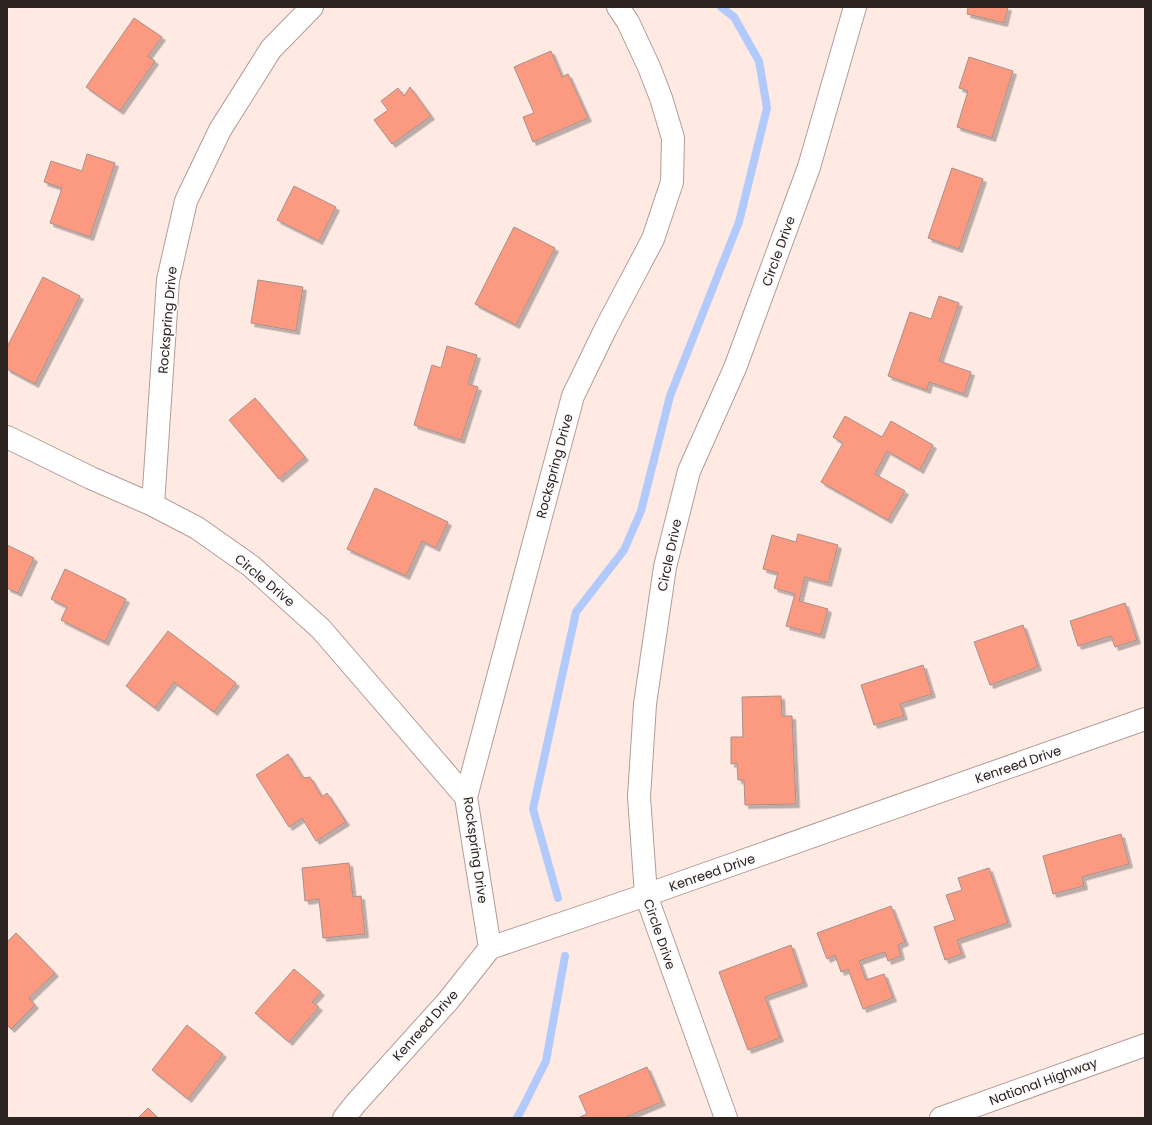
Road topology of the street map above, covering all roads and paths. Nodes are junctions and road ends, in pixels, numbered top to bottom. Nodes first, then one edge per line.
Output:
1 (312, 7) edge
2 (618, 7) edge
3 (855, 7) edge
4 (7, 437) edge
5 (153, 505) junction
6 (1145, 719) edge
7 (466, 797) junction
8 (646, 895) junction
9 (490, 948) junction
10 (1145, 1045) edge
11 (344, 1118) edge
12 (726, 1118) edge
13 (941, 1118) edge

1 - 5 street, Rockspring Drive
2 - 7 street, Rockspring Drive
3 - 8 street, Circle Drive
4 - 5 street, Circle Drive
5 - 7 street, Circle Drive
6 - 8 street, Kenreed Drive
7 - 9 street, Rockspring Drive
8 - 9 street, Kenreed Drive
8 - 12 street, Circle Drive
9 - 11 street, Kenreed Drive
10 - 13 street, National Highway

